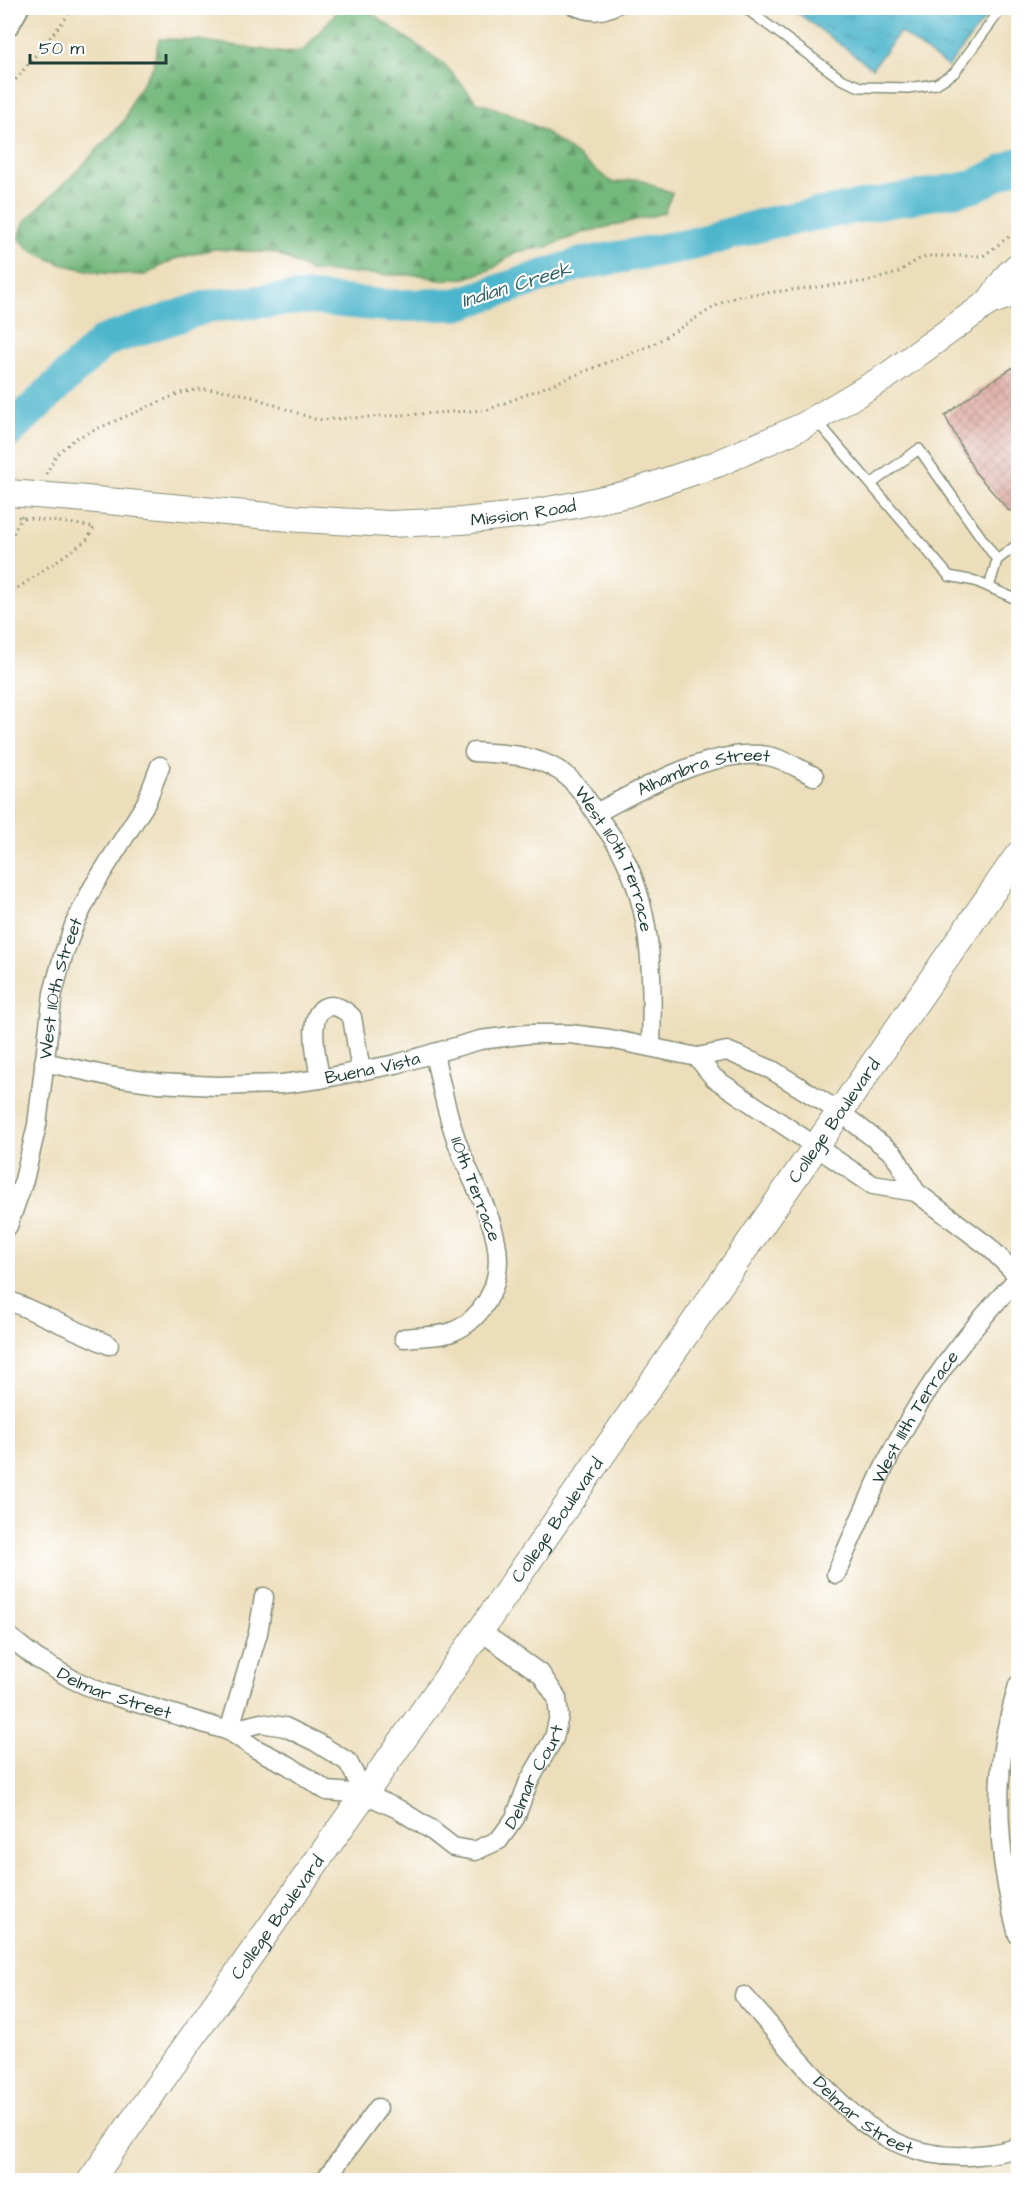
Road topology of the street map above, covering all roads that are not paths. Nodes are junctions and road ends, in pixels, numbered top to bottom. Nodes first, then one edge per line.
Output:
1 (17, 8) edge
2 (569, 8) edge
3 (620, 8) edge
4 (745, 8) edge
5 (1002, 8) edge
6 (8, 24) edge
7 (1018, 266) edge
8 (1018, 292) edge
9 (989, 302) junction
10 (815, 418) junction
11 (871, 484) junction
12 (16, 502) edge
13 (1018, 544) edge
14 (997, 560) junction
15 (989, 587) junction
16 (1018, 600) edge
17 (474, 752) dead end
18 (160, 766) dead end
19 (814, 776) dead end
20 (596, 813) junction
21 (1018, 855) edge
22 (651, 1047) junction
23 (434, 1053) junction
24 (697, 1057) junction
25 (44, 1062) junction
26 (362, 1071) junction
27 (320, 1079) junction
28 (840, 1112) junction
29 (816, 1148) junction
30 (916, 1192) junction
31 (8, 1226) edge
32 (1018, 1277) edge
33 (8, 1300) edge
34 (404, 1338) dead end
35 (110, 1345) dead end
36 (836, 1574) dead end
37 (264, 1597) dead end
38 (480, 1631) junction
39 (8, 1636) edge
40 (1018, 1685) edge
41 (229, 1731) junction
42 (365, 1794) junction
43 (1011, 1862) edge
44 (1018, 1935) edge
45 (744, 1996) dead end
46 (378, 2108) dead end
47 (1018, 2147) edge
48 (91, 2181) edge
49 (325, 2181) edge

1 - 6 street
2 - 3 lane
4 - 5 lane
7 - 9 main road, Mission Road
8 - 9 main road, Mission Road
9 - 10 main road, Mission Road
10 - 11 lane
10 - 12 main road, Mission Road, bridge
11 - 14 lane
11 - 15 lane
13 - 14 lane
14 - 15 lane
15 - 16 lane
17 - 20 street, West 110th Terrace
18 - 25 street, West 110th Street
19 - 20 street, Alhambra Street
20 - 22 street, West 110th Terrace
21 - 28 main road, College Boulevard
22 - 23 street, Buena Vista
22 - 24 street, Buena Vista
23 - 26 street, Buena Vista
23 - 34 street, 110th Terrace
24 - 28 street, Buena Vista
24 - 29 street
25 - 27 street, Buena Vista
25 - 31 street, West 110th Street
26 - 27 street, Buena Vista
26 - 27 street
28 - 29 main road, College Boulevard
28 - 30 street, Buena Vista
29 - 30 street
29 - 38 main road, College Boulevard
30 - 32 street
32 - 36 street, West 111th Terrace
33 - 35 street
37 - 41 street
38 - 42 main road, College Boulevard
38 - 42 street, Delmar Court
39 - 41 street, Delmar Street
40 - 43 street
41 - 42 street, Delmar Street
41 - 42 street
42 - 48 main road, College Boulevard
43 - 44 street
45 - 47 street, Delmar Street
46 - 49 street

